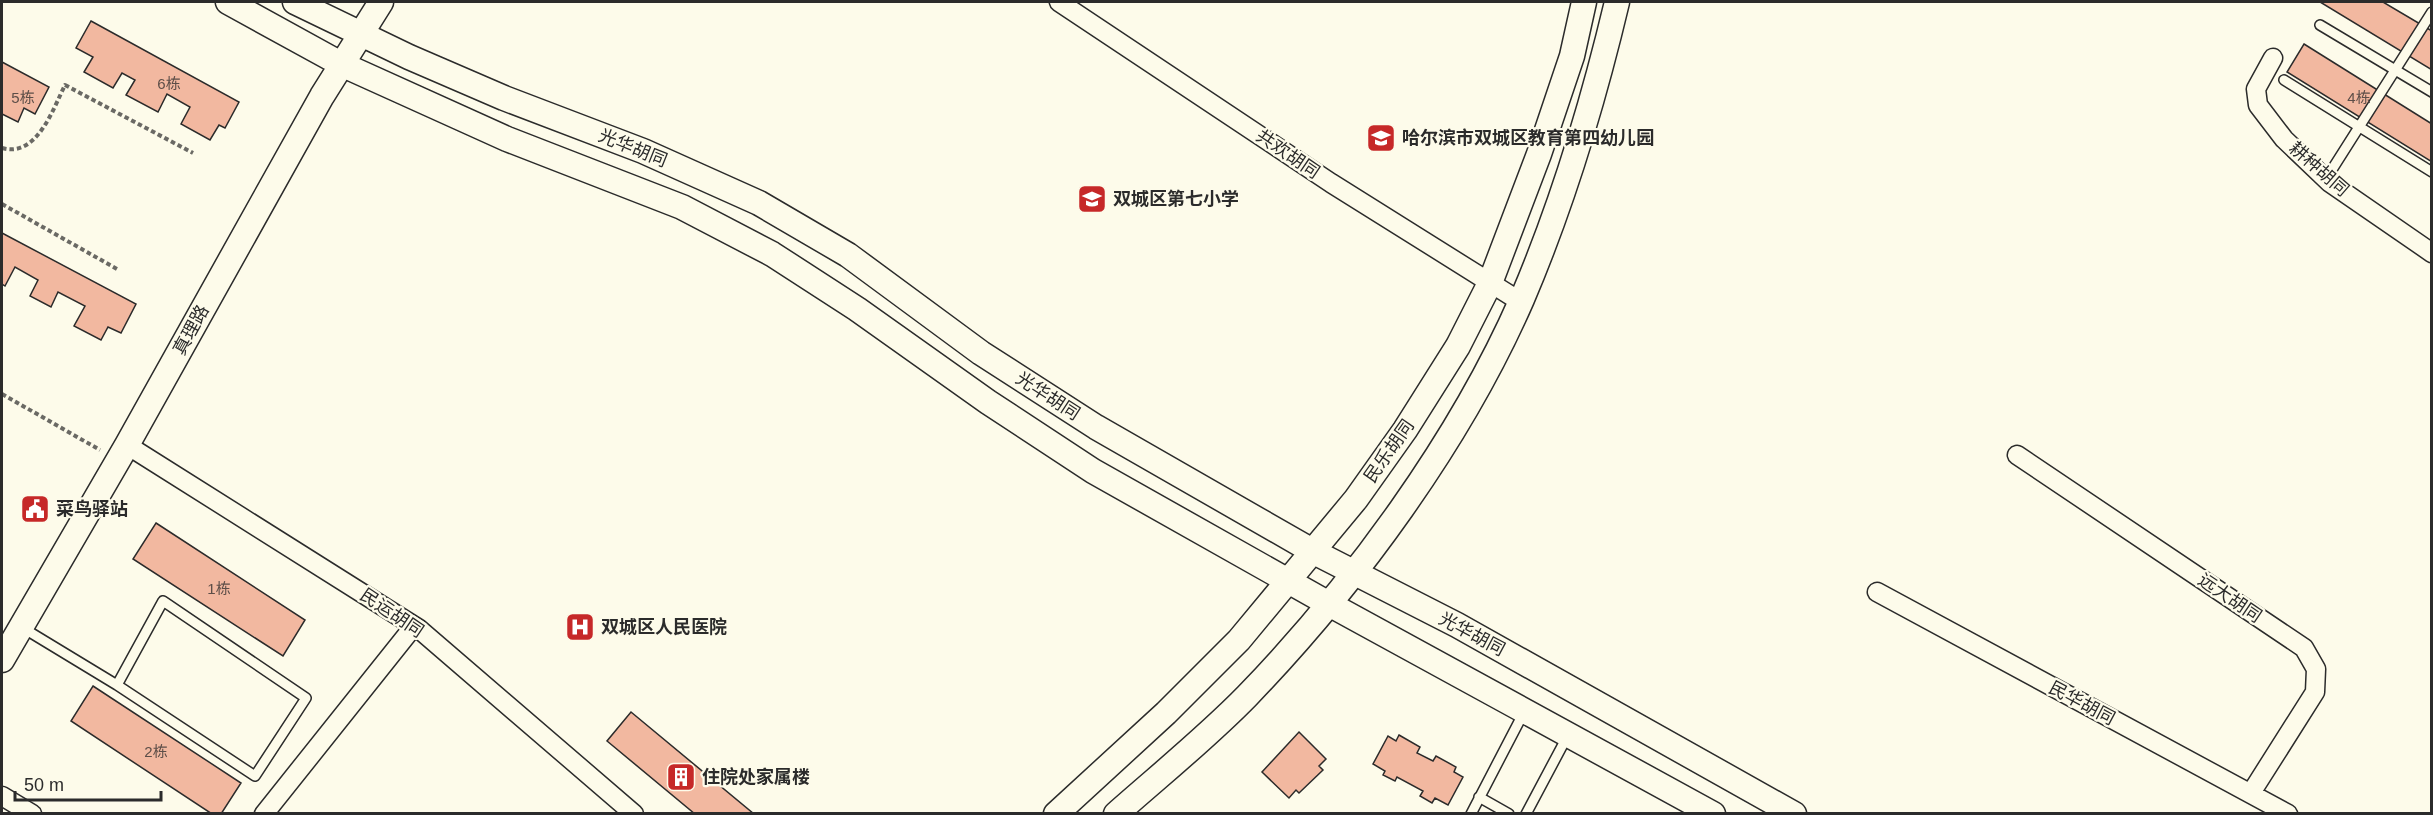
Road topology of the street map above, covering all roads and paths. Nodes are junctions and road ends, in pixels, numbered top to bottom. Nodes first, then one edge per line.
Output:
1 (228, 2) edge
2 (295, 2) edge
3 (381, 2) edge
4 (1059, 2) edge
5 (1584, 2) edge
6 (1617, 2) edge
7 (2431, 16) edge
8 (2320, 25) dead end
9 (361, 33) junction
10 (2273, 58) dead end
11 (341, 64) junction
12 (2395, 70) junction
13 (2284, 80) dead end
14 (2432, 92) edge
15 (2359, 126) junction
16 (2, 148) edge
17 (193, 153) dead end
18 (2432, 172) edge
19 (2326, 179) junction
20 (2, 204) edge
21 (2432, 253) edge
22 (117, 269) dead end
23 (1490, 283) junction
24 (1521, 302) junction
25 (2, 394) edge
26 (123, 452) junction
27 (2017, 455) dead end
28 (1314, 552) junction
29 (1353, 573) junction
30 (1290, 582) junction
31 (1877, 592) dead end
32 (1329, 604) junction
33 (414, 626) junction
34 (21, 627) junction
35 (2, 660) edge
36 (117, 685) junction
37 (1525, 711) junction
38 (1568, 735) junction
39 (2251, 794) junction
40 (2, 795) edge
41 (1479, 797) junction
42 (32, 813) edge
43 (264, 813) edge
44 (634, 813) edge
45 (1056, 813) edge
46 (1116, 813) edge
47 (1471, 813) edge
48 (1509, 813) edge
49 (1526, 813) edge
50 (1713, 813) edge
51 (1794, 813) edge
52 (2288, 813) edge

1 - 11 main road, 光华胡同
2 - 9 main road, 光华胡同
3 - 9 main road, 真理路
4 - 23 street, 共欢胡同
5 - 23 main road, 民乐胡同
6 - 24 main road
7 - 12 lane
8 - 12 lane
9 - 11 main road, 真理路
9 - 28 main road, 光华胡同
10 - 19 street, 耕种胡同
11 - 26 main road, 真理路
11 - 30 main road, 光华胡同
12 - 14 lane
12 - 15 lane
13 - 15 lane
15 - 18 lane
15 - 19 lane
16 - 17 path
19 - 21 street, 耕种胡同
20 - 22 path
23 - 24 street, 共欢胡同
23 - 28 main road, 民乐胡同
24 - 29 main road
25 - 26 path
26 - 33 street, 民运胡同
26 - 34 main road, 真理路
27 - 39 street, 远大胡同
28 - 29 main road, 光华胡同
28 - 30 main road, 民乐胡同
29 - 32 main road
29 - 51 main road, 光华胡同
30 - 32 main road, 光华胡同
30 - 45 main road, 民乐胡同
31 - 39 street, 民华胡同
32 - 37 main road, 光华胡同
32 - 46 main road
33 - 43 street
33 - 44 street, 民运胡同
34 - 35 main road, 真理路
34 - 36 lane
36 - 36 lane
37 - 38 main road, 光华胡同
37 - 41 lane
38 - 49 lane
38 - 50 main road, 光华胡同
39 - 52 street, 民华胡同
40 - 42 street
41 - 47 lane
41 - 48 lane

